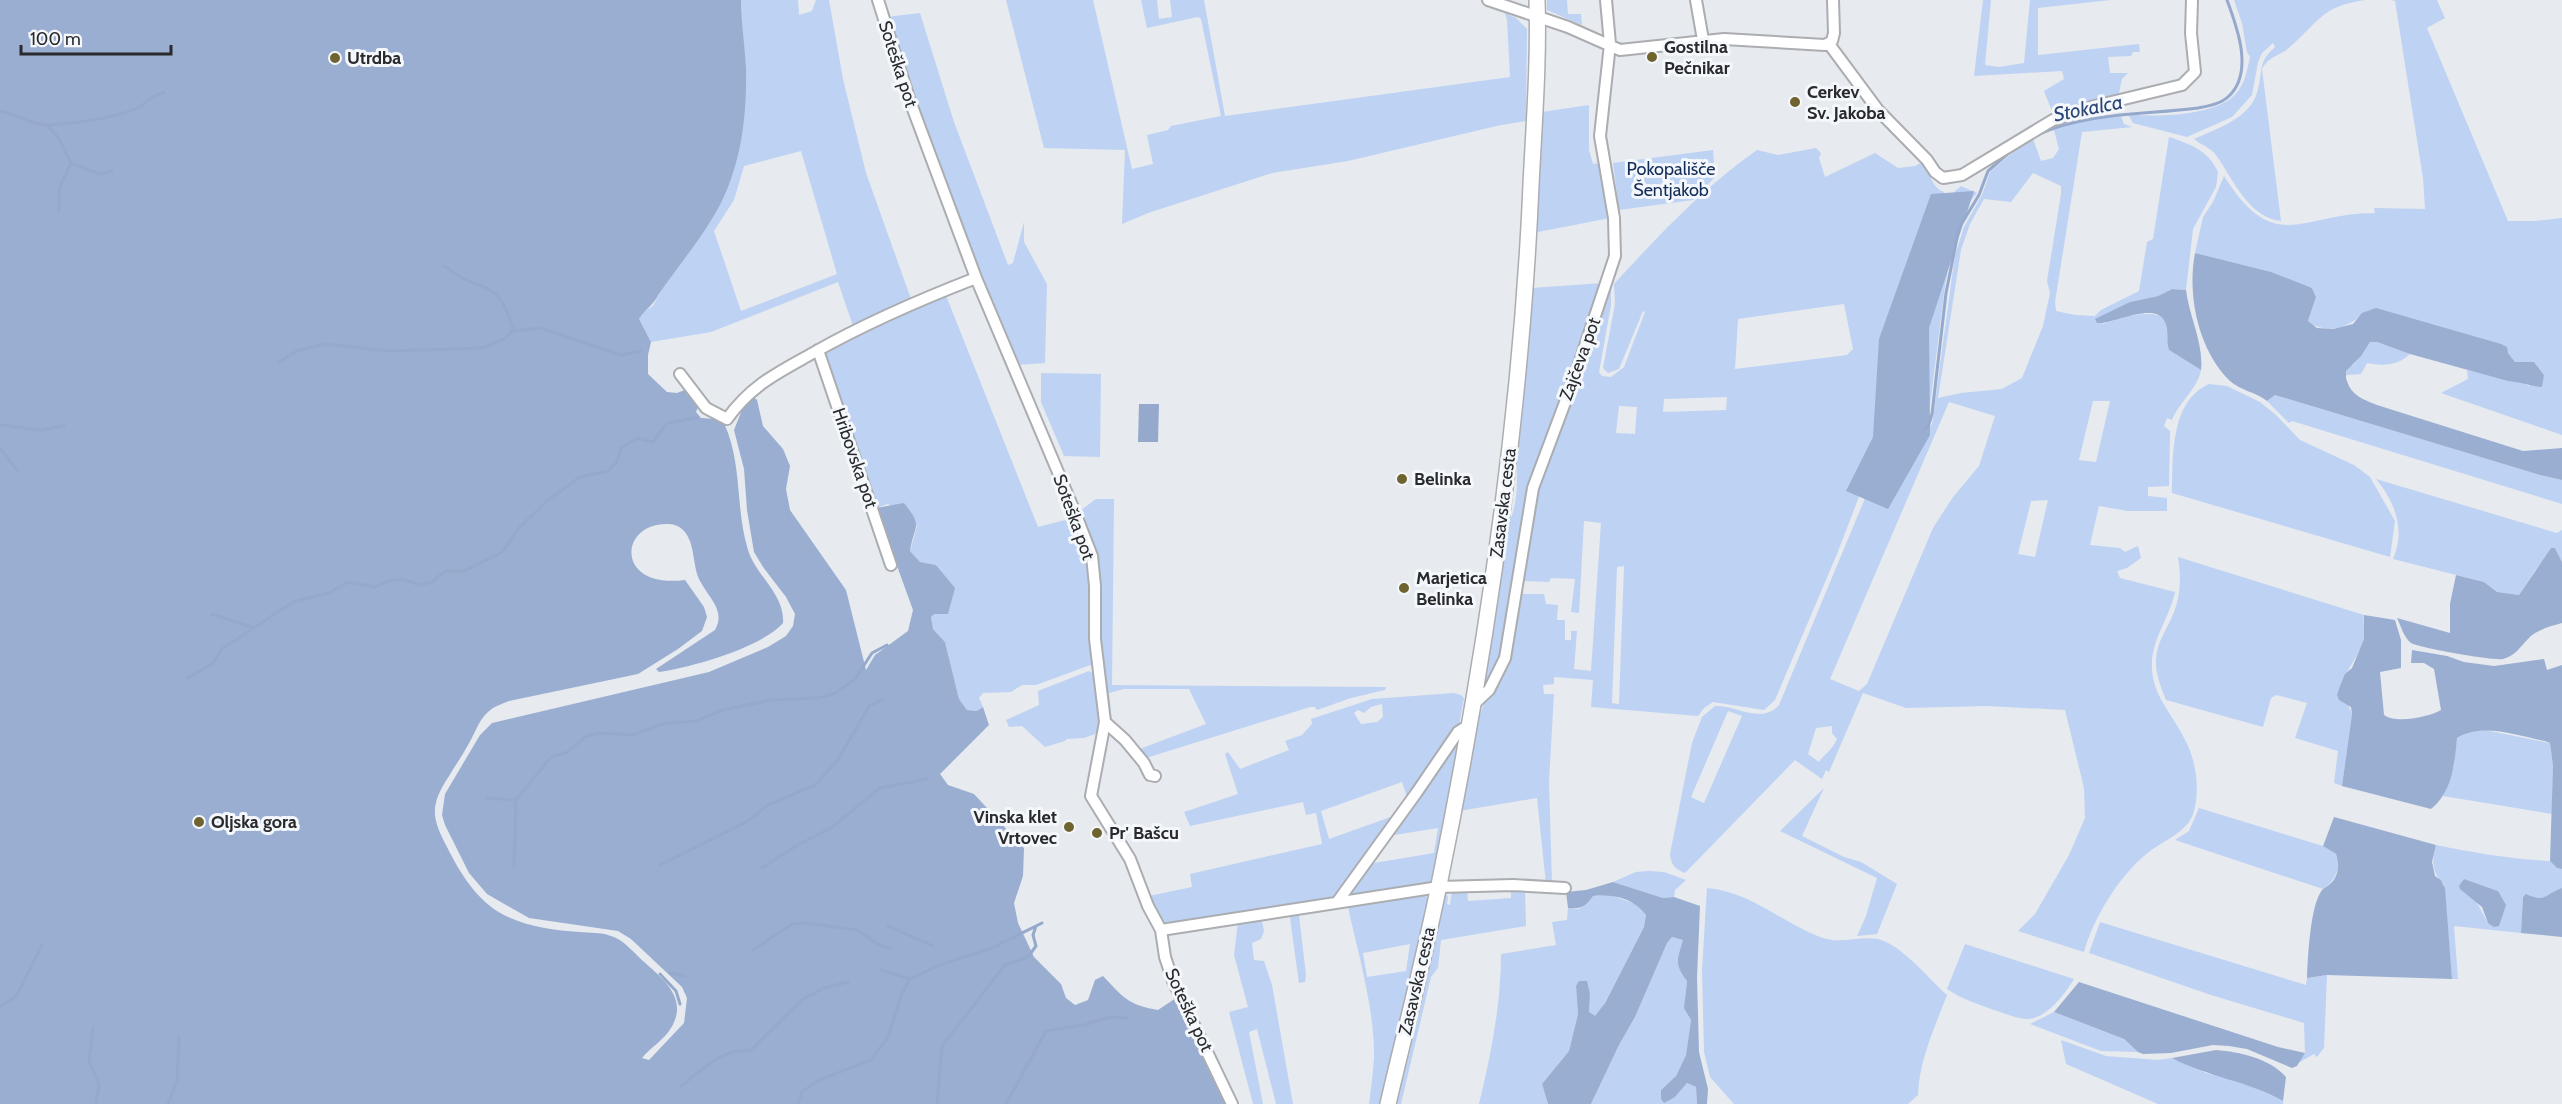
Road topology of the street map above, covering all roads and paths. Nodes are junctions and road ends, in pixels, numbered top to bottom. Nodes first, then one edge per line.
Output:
1 (878, 0) edge
2 (1488, 0) edge
3 (1537, 0) edge
4 (1606, 0) edge
5 (1696, 0) edge
6 (1833, 0) edge
7 (2192, 0) edge
8 (1538, 17) junction
9 (1703, 40) junction
10 (1610, 44) junction
11 (1829, 44) junction
12 (976, 278) junction
13 (818, 350) junction
14 (680, 374) dead end
15 (891, 565) dead end
16 (1473, 705) junction
17 (1105, 722) junction
18 (1469, 725) junction
19 (1155, 776) dead end
20 (1439, 887) junction
21 (1565, 888) dead end
22 (1338, 901) junction
23 (1161, 930) junction
24 (1232, 1104) edge
25 (1388, 1104) edge

1 - 12 street, Soteška pot
2 - 8 street
3 - 8 main road, Zasavska cesta
4 - 10 street, Zajčeva pot
5 - 9 street
6 - 11 street
7 - 11 street
8 - 10 street
8 - 16 main road, Zasavska cesta
9 - 10 street
9 - 11 street
10 - 16 street, Zajčeva pot
12 - 13 street
12 - 17 street, Soteška pot
13 - 14 street
13 - 15 street, Hribovska pot
16 - 18 main road, Zasavska cesta
17 - 19 street
17 - 23 street, Soteška pot
18 - 20 main road, Zasavska cesta
18 - 22 street
20 - 21 street
20 - 22 street
20 - 25 main road, Zasavska cesta
22 - 23 street
23 - 24 street, Soteška pot

